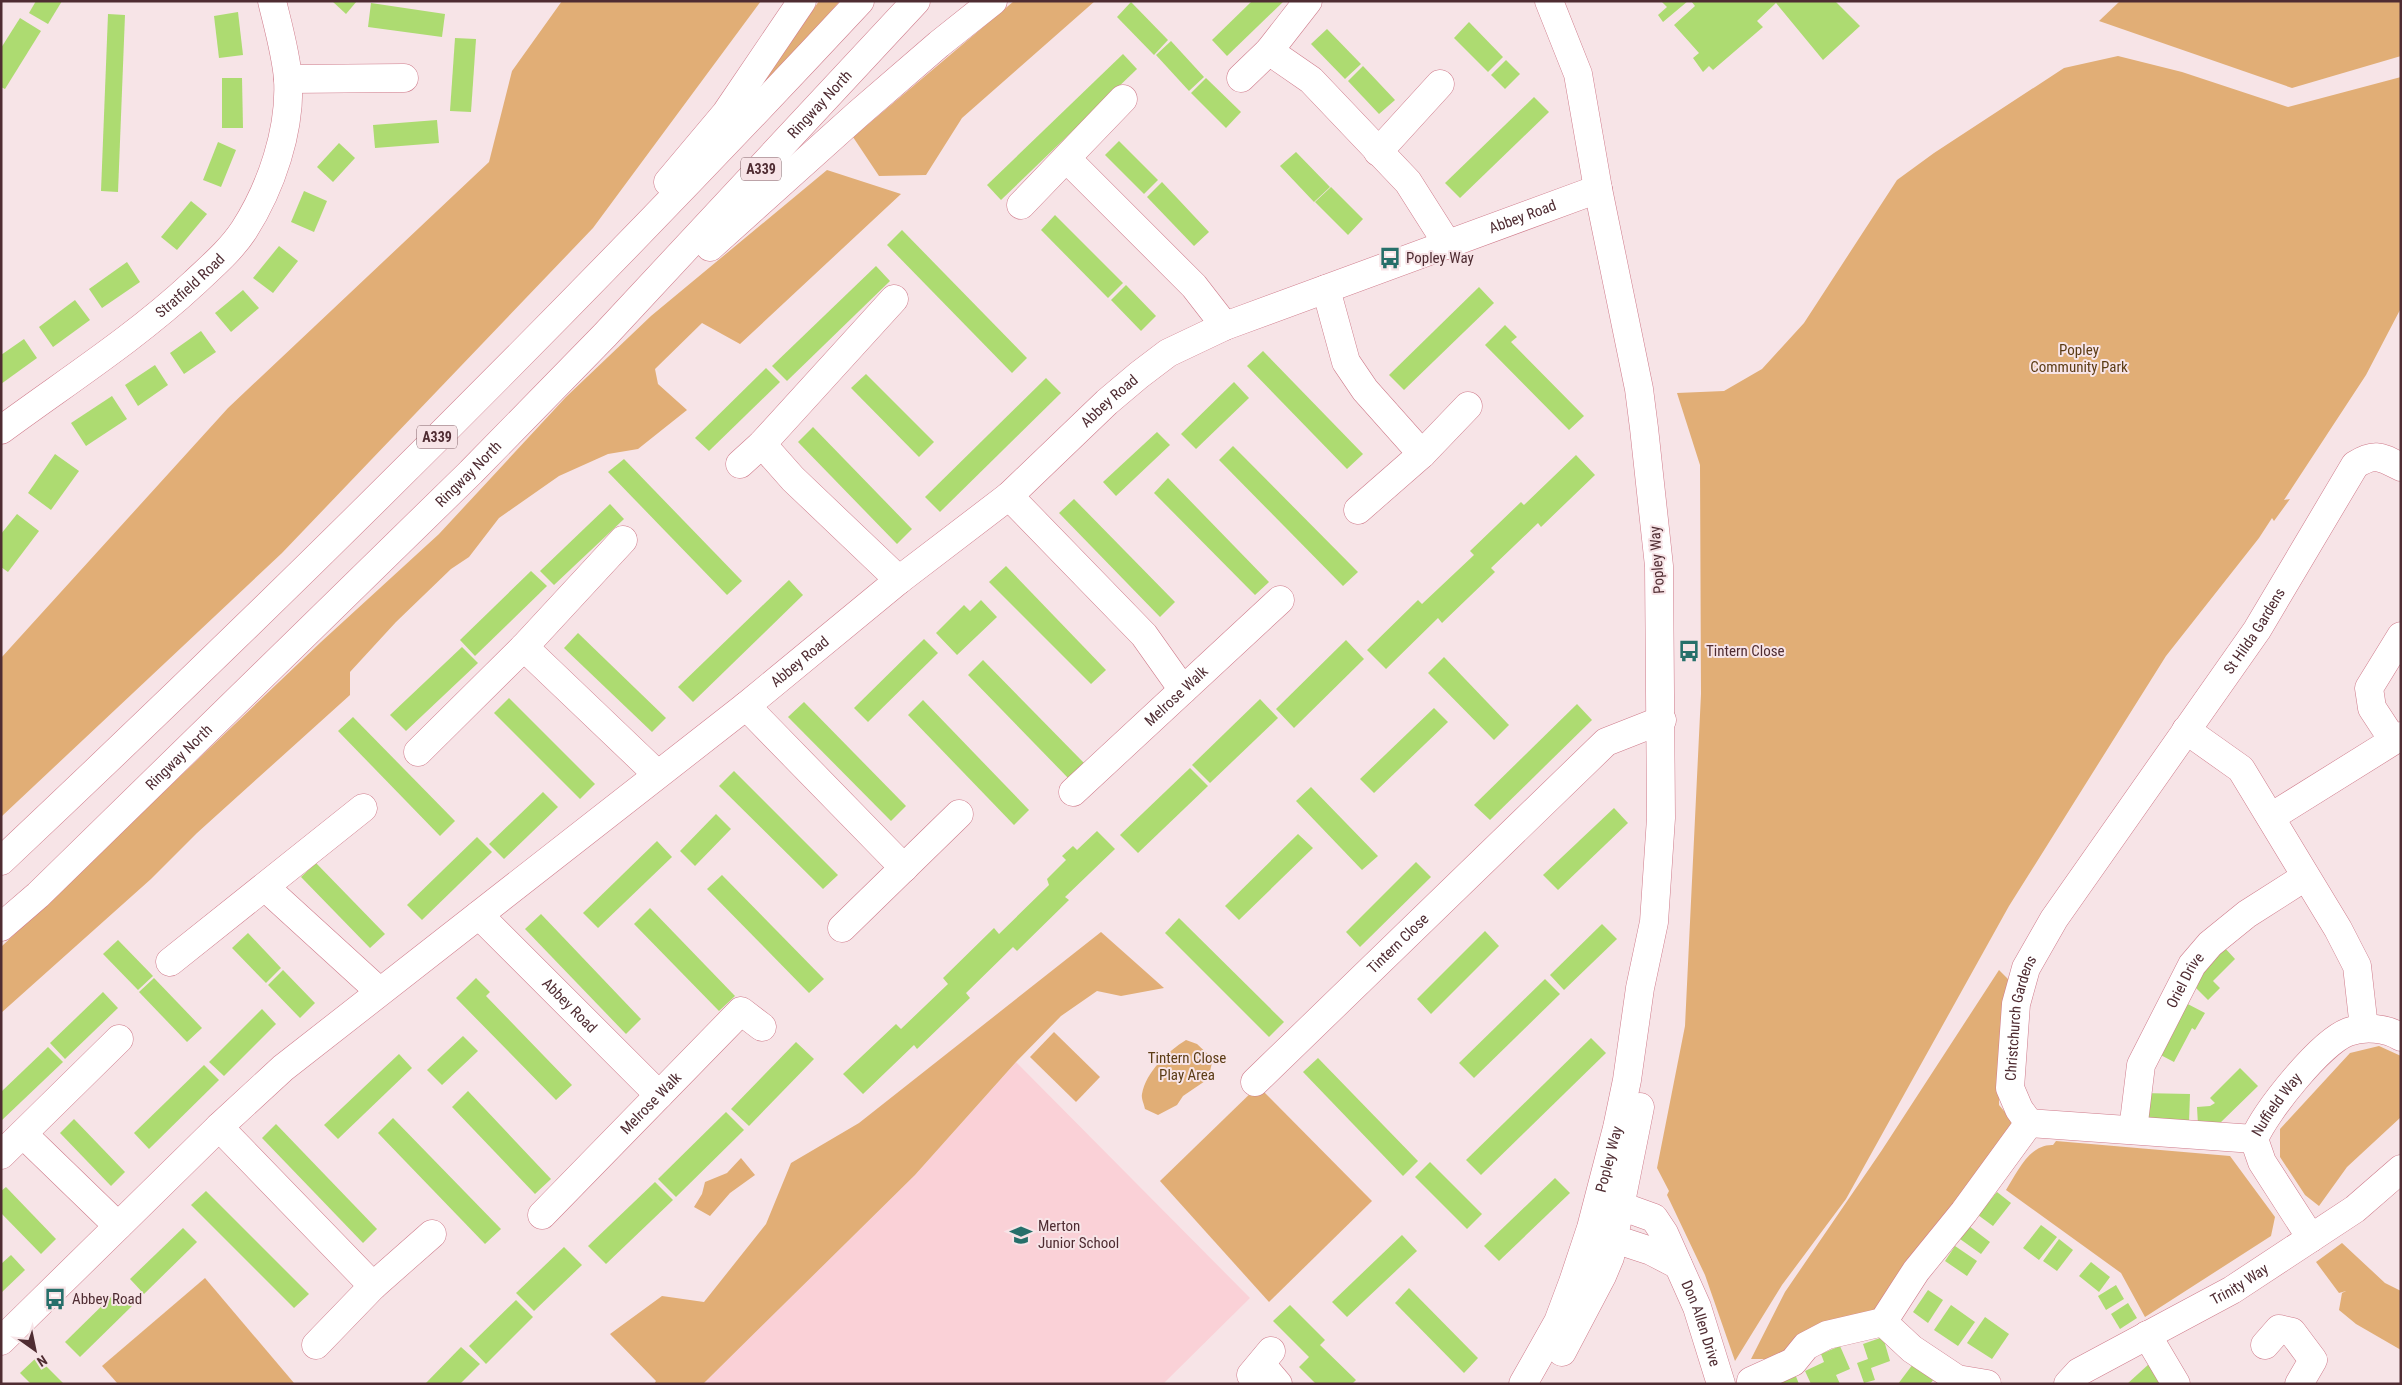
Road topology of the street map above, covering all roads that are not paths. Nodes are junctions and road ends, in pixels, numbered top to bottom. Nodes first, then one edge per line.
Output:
1 (272, 1) edge
2 (802, 1) edge
3 (860, 1) edge
4 (916, 1) edge
5 (993, 1) edge
6 (1308, 1) edge
7 (1549, 1) edge
8 (1268, 51) junction
9 (404, 77) dead end
10 (1241, 78) dead end
11 (288, 79) junction
12 (1440, 84) dead end
13 (1123, 99) dead end
14 (1378, 152) junction
15 (1066, 159) junction
16 (1598, 188) junction
17 (1021, 205) dead end
18 (1448, 245) junction
19 (592, 283) junction
20 (1326, 289) junction
21 (894, 299) dead end
22 (1225, 326) junction
23 (605, 335) junction
24 (1468, 406) dead end
25 (1, 430) edge
26 (762, 444) junction
27 (1422, 454) junction
28 (740, 464) dead end
29 (2401, 467) edge
30 (1009, 496) junction
31 (1358, 510) dead end
32 (623, 540) dead end
33 (899, 580) junction
34 (1282, 602) dead end
35 (2401, 636) edge
36 (524, 647) junction
37 (1183, 690) junction
38 (746, 706) junction
39 (1662, 720) junction
40 (2186, 730) junction
41 (2397, 738) edge
42 (418, 752) dead end
43 (657, 774) junction
44 (1073, 792) dead end
45 (959, 814) dead end
46 (2271, 817) junction
47 (357, 821) dead end
48 (1, 861) edge
49 (904, 868) junction
50 (2305, 877) junction
51 (266, 887) junction
52 (479, 915) junction
53 (1, 927) edge
54 (842, 928) dead end
55 (170, 962) dead end
56 (379, 991) junction
57 (762, 1027) dead end
58 (2364, 1028) junction
59 (2401, 1037) edge
60 (119, 1039) dead end
61 (1255, 1082) dead end
62 (659, 1095) junction
63 (2029, 1123) junction
64 (219, 1127) junction
65 (2133, 1130) junction
66 (23, 1134) junction
67 (2254, 1139) junction
68 (1, 1156) edge
69 (2401, 1169) edge
70 (1609, 1201) junction
71 (542, 1216) dead end
72 (118, 1226) junction
73 (432, 1234) dead end
74 (1602, 1235) junction
75 (2311, 1238) junction
76 (1678, 1265) junction
77 (373, 1286) junction
78 (1883, 1322) junction
79 (2147, 1334) junction
80 (1, 1341) edge
81 (316, 1345) dead end
82 (2265, 1346) dead end
83 (1751, 1381) dead end
84 (1980, 1383) edge
85 (1523, 1384) edge
86 (1544, 1384) edge
87 (1720, 1384) edge
88 (1987, 1384) edge
89 (2068, 1384) edge
90 (2176, 1384) edge
91 (2299, 1384) edge

1 - 11 main road, Stratfield Road
2 - 19 main road
3 - 19 main road, A339
4 - 23 main road, Ringway North / A339
5 - 23 main road
6 - 8 main road
7 - 16 main road, Popley Way
8 - 10 main road
8 - 14 main road
9 - 11 main road
11 - 25 main road, Stratfield Road
12 - 14 main road
13 - 15 main road
14 - 18 main road
15 - 17 main road
15 - 22 main road
16 - 18 main road, Abbey Road
16 - 39 main road, Popley Way
18 - 20 main road, Abbey Road
19 - 48 main road, A339
20 - 22 main road, Abbey Road
20 - 27 main road
21 - 26 main road
22 - 30 main road, Abbey Road
23 - 53 main road, Ringway North / A339
24 - 27 main road
26 - 28 main road
26 - 33 main road
27 - 31 main road
29 - 40 main road, St Hilda Gardens
30 - 33 main road, Abbey Road
30 - 37 main road
32 - 36 main road
33 - 38 main road, Abbey Road
34 - 37 main road, Melrose Walk
35 - 41 main road
36 - 42 main road
36 - 43 main road
37 - 44 main road, Melrose Walk
38 - 43 main road, Abbey Road
38 - 49 main road
39 - 61 main road, Tintern Close
39 - 70 main road, Popley Way
40 - 46 main road
40 - 63 main road, Christchurch Gardens
41 - 46 main road
43 - 52 main road, Abbey Road
45 - 49 main road
46 - 50 main road
47 - 51 main road
49 - 54 main road
50 - 58 main road
50 - 65 main road, Oriel Drive
51 - 55 main road
51 - 56 main road
52 - 56 main road, Abbey Road
52 - 62 main road, Abbey Road
56 - 64 main road, Abbey Road
57 - 62 main road, Melrose Walk
58 - 59 main road, Nuffield Way
58 - 67 main road, Nuffield Way
60 - 66 main road
62 - 71 main road, Melrose Walk
63 - 65 main road
63 - 78 main road
64 - 72 main road, Abbey Road
64 - 77 main road
65 - 67 main road
66 - 68 main road
66 - 72 main road
67 - 75 main road, Nuffield Way
69 - 75 main road, Trinity Way
70 - 74 main road, Popley Way
70 - 76 main road, Don Allen Drive
72 - 80 main road, Abbey Road
73 - 77 main road
74 - 76 main road, Don Allen Drive
74 - 85 main road, Popley Way
74 - 86 main road, Popley Way
75 - 79 main road, Trinity Way
76 - 87 main road, Don Allen Drive
77 - 81 main road
78 - 83 main road
78 - 84 main road
79 - 89 main road, Trinity Way
79 - 90 main road
82 - 91 main road
84 - 88 main road

